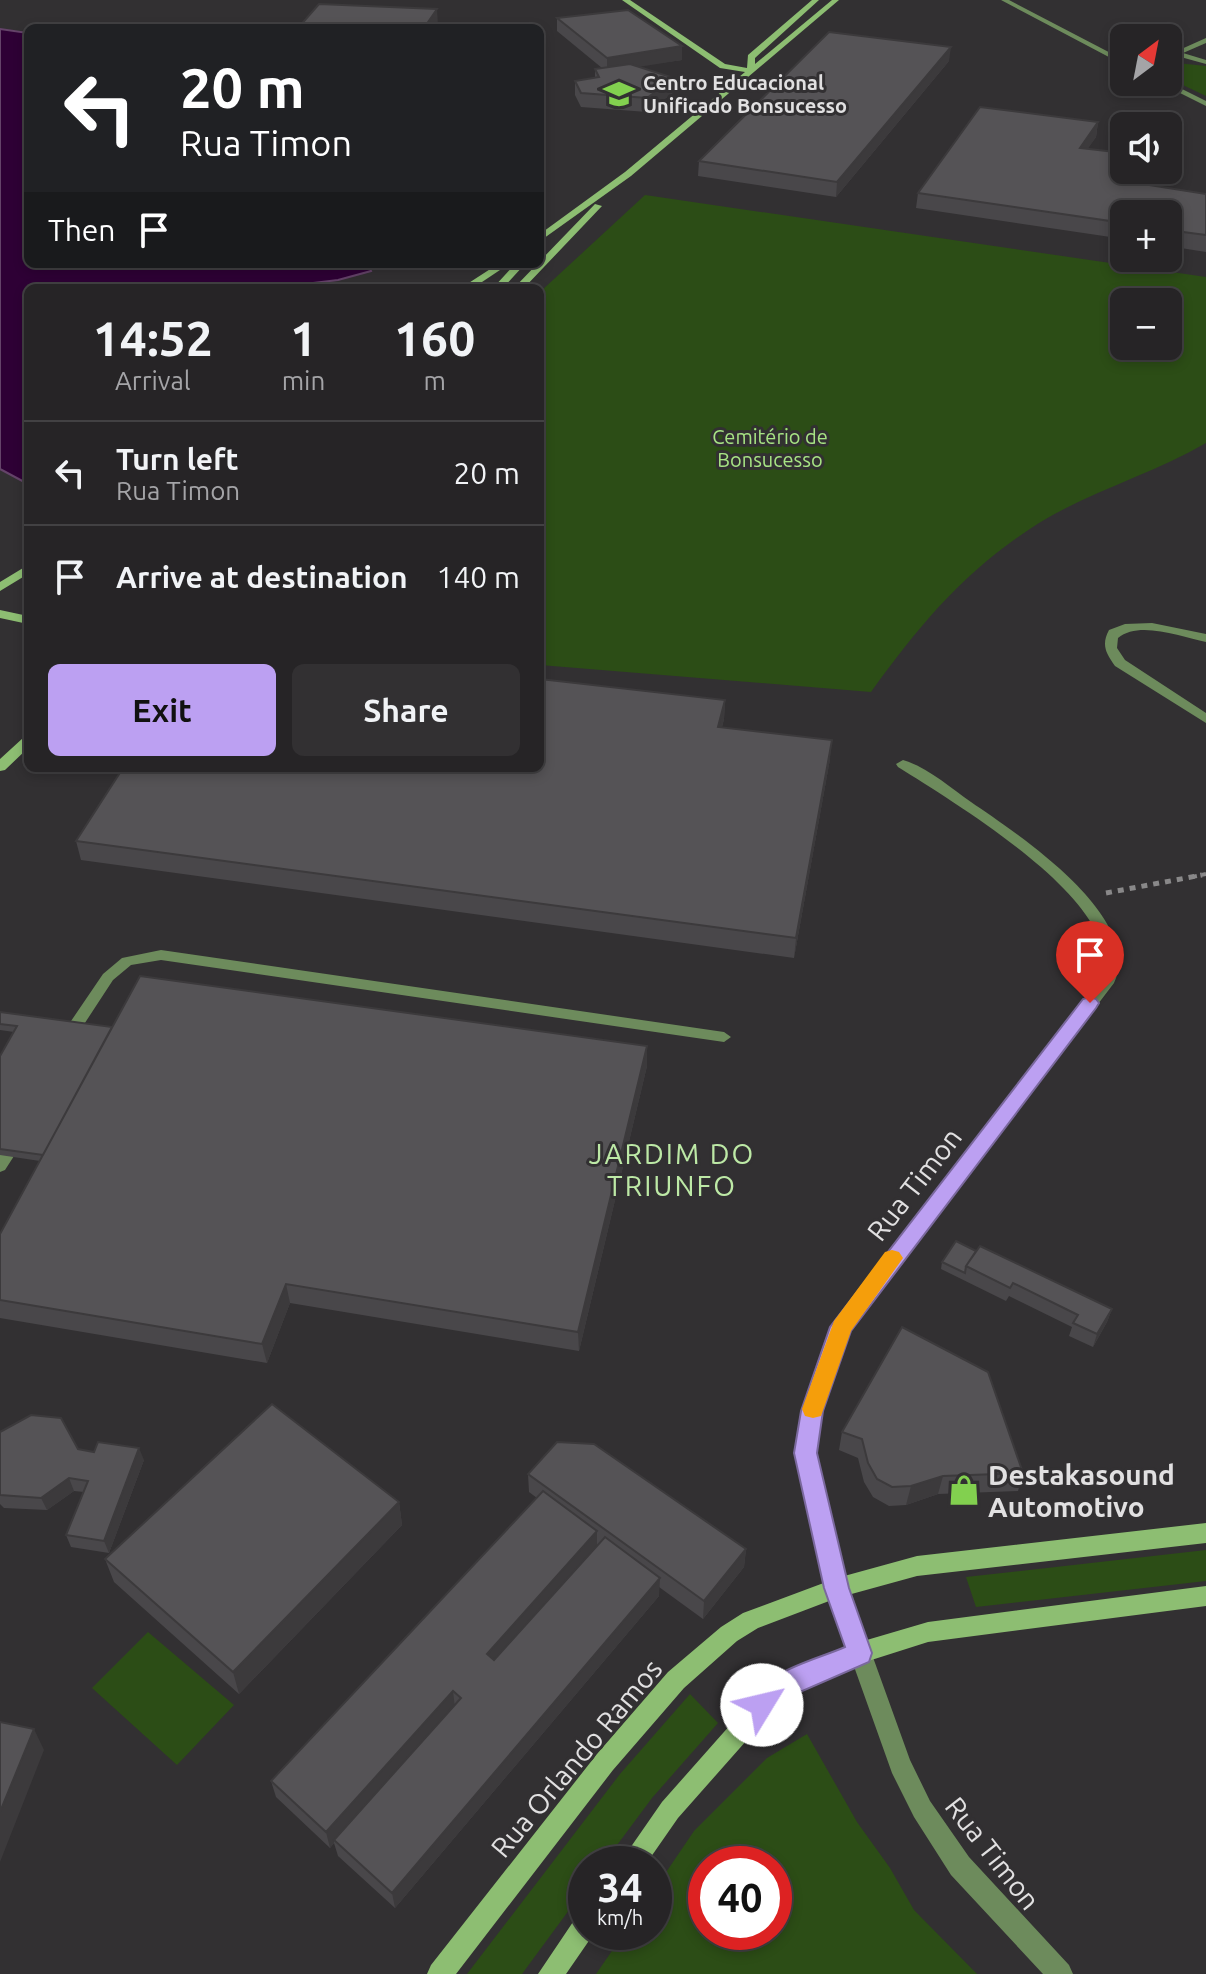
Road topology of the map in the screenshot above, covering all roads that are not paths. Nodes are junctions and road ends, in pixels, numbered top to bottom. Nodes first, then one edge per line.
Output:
1 (625, 0) edge
2 (816, 0) edge
3 (836, 0) edge
4 (1004, 0) edge
5 (1206, 40) edge
6 (1182, 51) edge
7 (1110, 56) edge
8 (1182, 58) edge
9 (1206, 62) edge
10 (751, 71) junction
11 (1182, 92) edge
12 (1206, 104) edge
13 (628, 174) junction
14 (544, 235) edge
15 (544, 262) edge
16 (498, 268) edge
17 (516, 268) edge
18 (538, 268) edge
19 (472, 284) edge
20 (502, 284) edge
21 (523, 284) edge
22 (24, 572) edge
23 (0, 587) edge
24 (0, 614) edge
25 (24, 619) edge
26 (1206, 638) edge
27 (1206, 719) edge
28 (24, 745) edge
29 (903, 764) dead end
30 (0, 767) edge
31 (74, 1028) edge
32 (724, 1037) dead end
33 (1206, 1533) edge
34 (837, 1588) junction
35 (1206, 1596) edge
36 (860, 1653) junction
37 (644, 1846) edge
38 (568, 1950) edge
39 (440, 1974) edge
40 (551, 1974) edge
41 (1060, 1974) edge

1 - 10 main road
2 - 10 main road
3 - 10 main road
4 - 7 street
5 - 6 street
8 - 9 street
10 - 13 main road
11 - 12 street
13 - 14 main road
13 - 15 main road
16 - 19 main road
17 - 20 main road
18 - 21 main road
22 - 23 main road
24 - 25 main road
26 - 27 street
28 - 30 main road
29 - 34 street, Rua Timon
31 - 32 lane
33 - 34 main road, Rua Orlando Ramos
34 - 36 street, Rua Timon
34 - 39 main road, Rua Orlando Ramos
35 - 36 main road
36 - 37 main road
36 - 41 street, Rua Timon
38 - 40 main road

